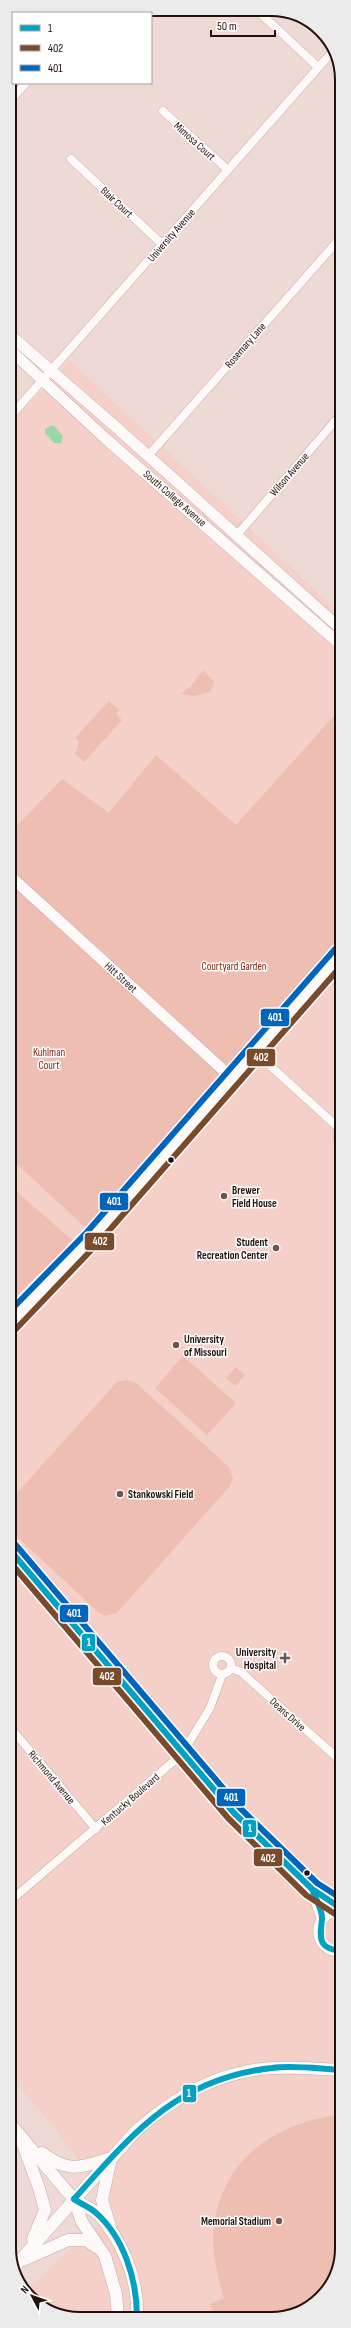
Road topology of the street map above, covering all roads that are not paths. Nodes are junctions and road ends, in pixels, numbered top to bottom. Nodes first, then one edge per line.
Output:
1 (263, 16) edge
2 (330, 55) edge
3 (318, 67) junction
4 (25, 84) edge
5 (16, 94) edge
6 (163, 111) dead end
7 (71, 159) dead end
8 (228, 170) junction
9 (335, 244) edge
10 (163, 245) junction
11 (16, 340) edge
12 (16, 355) edge
13 (52, 370) junction
14 (43, 380) junction
15 (16, 410) edge
16 (334, 422) edge
17 (148, 456) junction
18 (237, 535) junction
19 (335, 624) edge
20 (335, 640) edge
21 (16, 881) edge
22 (335, 961) edge
23 (255, 1052) junction
24 (232, 1078) junction
25 (335, 1124) edge
26 (16, 1310) edge
27 (20, 1314) junction
28 (16, 1318) edge
29 (16, 1557) edge
30 (231, 1668) junction
31 (222, 1675) junction
32 (16, 1734) edge
33 (182, 1754) junction
34 (335, 1756) edge
35 (96, 1828) junction
36 (312, 1889) junction
37 (16, 1896) edge
38 (335, 1904) edge
39 (335, 1911) edge
40 (322, 1918) junction
41 (335, 1950) edge
42 (335, 2070) edge
43 (16, 2130) edge
44 (20, 2135) junction
45 (111, 2158) junction
46 (74, 2199) junction
47 (115, 2239) junction
48 (100, 2249) junction
49 (18, 2263) edge
50 (18, 2263) edge
51 (18, 2264) edge
52 (118, 2312) edge
53 (137, 2312) edge

1 - 3 street
2 - 3 street, University Avenue
3 - 8 street, University Avenue
4 - 5 street
6 - 8 street, Mimosa Court
7 - 10 street, Blair Court
8 - 10 street, University Avenue
9 - 17 street, Rosemary Lane
10 - 13 street, University Avenue
11 - 13 street, South College Avenue
12 - 14 street, South College Avenue
13 - 14 street, University Avenue
13 - 17 street, South College Avenue
14 - 15 street, University Avenue
14 - 20 street, South College Avenue
16 - 18 street, Wilson Avenue
17 - 18 street, South College Avenue
18 - 19 street, South College Avenue
21 - 24 street, Hitt Street
22 - 23 street
23 - 24 street
23 - 25 street
24 - 27 street
26 - 27 street
27 - 28 street
29 - 33 street
30 - 31 street
30 - 31 street
30 - 34 street, Deans Drive
31 - 33 street, Kentucky Boulevard
32 - 35 street, Richmond Avenue
33 - 35 street, Kentucky Boulevard
33 - 36 street
35 - 37 street, Kentucky Boulevard
36 - 38 street
36 - 40 street
39 - 40 street
40 - 41 street
42 - 45 main road
43 - 44 main road
44 - 45 main road
44 - 46 main road
44 - 49 main road
45 - 46 main road
45 - 47 main road
46 - 47 main road
46 - 48 main road
46 - 50 main road
47 - 53 main road
48 - 51 main road
48 - 52 main road

